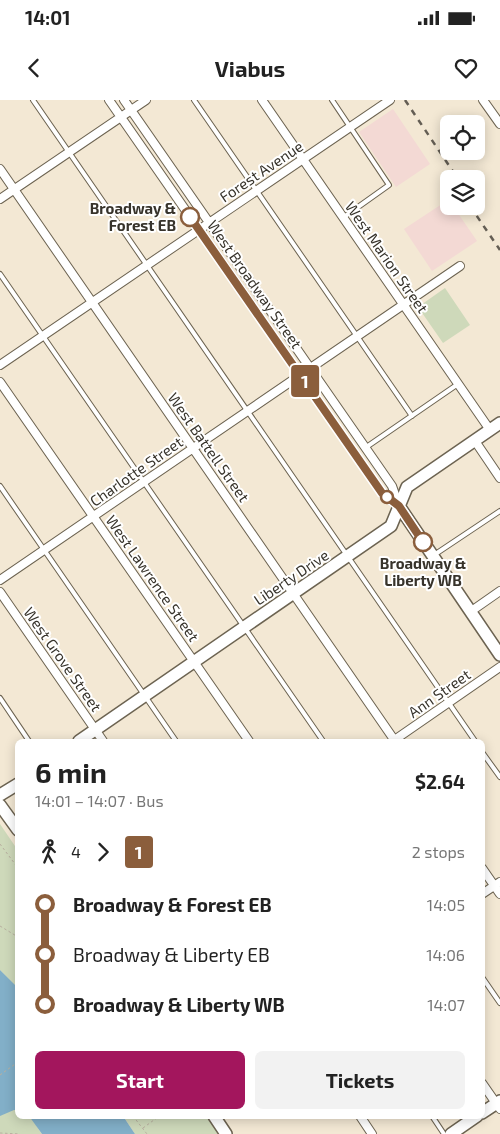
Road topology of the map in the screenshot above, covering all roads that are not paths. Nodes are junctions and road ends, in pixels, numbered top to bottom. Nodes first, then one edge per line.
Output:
1 (33, 100) edge
2 (110, 100) edge
3 (124, 100) edge
4 (146, 100) edge
5 (194, 100) edge
6 (262, 100) edge
7 (332, 100) edge
8 (390, 100) edge
9 (483, 100) edge
10 (131, 110) junction
11 (497, 114) edge
12 (121, 117) junction
13 (500, 124) edge
14 (350, 127) junction
15 (69, 153) junction
16 (303, 159) junction
17 (0, 169) edge
18 (14, 190) junction
19 (256, 190) junction
20 (0, 199) edge
21 (343, 217) junction
22 (209, 223) junction
23 (199, 230) junction
24 (146, 265) junction
25 (460, 266) dead end
26 (0, 274) edge
27 (92, 303) junction
28 (403, 305) junction
29 (358, 336) junction
30 (43, 337) junction
31 (0, 366) edge
32 (310, 368) junction
33 (300, 375) junction
34 (0, 382) edge
35 (458, 384) junction
36 (248, 410) junction
37 (412, 416) junction
38 (500, 423) edge
39 (490, 430) junction
40 (475, 441) junction
41 (193, 448) junction
42 (365, 448) junction
43 (500, 478) edge
44 (144, 482) junction
45 (0, 486) edge
46 (399, 506) junction
47 (500, 511) edge
48 (94, 516) junction
49 (44, 550) junction
50 (348, 556) junction
51 (432, 556) junction
52 (0, 580) edge
53 (500, 590) edge
54 (0, 592) edge
55 (293, 594) junction
56 (470, 612) junction
57 (244, 628) junction
58 (500, 655) edge
59 (194, 662) junction
60 (500, 667) edge
61 (144, 696) junction
62 (0, 698) edge
63 (448, 702) junction
64 (95, 730) junction
65 (28, 739) edge
66 (82, 739) edge
67 (102, 739) edge
68 (175, 739) edge
69 (249, 739) edge
70 (322, 739) edge
71 (393, 739) edge
72 (397, 739) edge
73 (474, 739) edge
74 (485, 756) edge
75 (500, 777) edge
76 (15, 786) edge
77 (0, 795) edge
78 (0, 805) edge
79 (15, 826) edge
80 (485, 871) edge
81 (497, 883) edge
82 (485, 892) edge
83 (500, 894) edge
84 (485, 981) edge
85 (500, 1003) edge
86 (485, 1087) edge
87 (499, 1105) edge
88 (485, 1112) edge
89 (216, 1119) edge
90 (362, 1119) edge
91 (434, 1119) edge
92 (473, 1119) edge
93 (226, 1134) edge
94 (372, 1134) edge
95 (444, 1134) edge
96 (451, 1134) edge

1 - 15 lane
2 - 12 street, West Broadway Street
3 - 10 street, West Broadway Street
4 - 10 street
5 - 19 lane
6 - 16 street, West Marion Street
7 - 14 lane
8 - 14 street, Forest Avenue
9 - 11 street
10 - 12 street
10 - 22 street, West Broadway Street
11 - 13 street
12 - 15 street
12 - 23 street, West Broadway Street
14 - 16 street, Forest Avenue
14 - 21 lane
15 - 18 street
15 - 24 lane
16 - 19 street, Forest Avenue
16 - 21 street, West Marion Street
17 - 18 street, West Battell Street
18 - 20 street
18 - 27 street, West Battell Street
19 - 22 street, Forest Avenue
19 - 29 lane
21 - 28 street, West Marion Street
22 - 23 street, Forest Avenue
22 - 32 street, West Broadway Street
23 - 24 street, Forest Avenue
23 - 33 street, West Broadway Street
24 - 27 street, Forest Avenue
24 - 36 lane
25 - 28 street, Charlotte Street
26 - 30 lane
27 - 30 street, Forest Avenue
27 - 41 street, West Battell Street
28 - 29 street, Charlotte Street
28 - 35 street, West Marion Street
29 - 32 street, Charlotte Street
29 - 37 lane
30 - 31 street, Forest Avenue
30 - 44 lane
32 - 33 street, Charlotte Street
32 - 42 street, West Broadway Street
33 - 36 street, Charlotte Street
33 - 46 street, West Broadway Street
34 - 48 street, West Lawrence Street
35 - 37 lane
35 - 39 street, West Marion Street
36 - 41 street, Charlotte Street
36 - 50 lane
37 - 42 lane
38 - 39 street, Liberty Drive
39 - 40 street, Liberty Drive
40 - 43 street
40 - 46 street, Liberty Drive
41 - 44 street, Charlotte Street
41 - 55 street, West Battell Street
42 - 46 street, West Broadway Street
44 - 48 street, Charlotte Street
44 - 57 lane
45 - 49 lane
46 - 50 street, Liberty Drive
46 - 51 street, West Broadway Street
47 - 51 lane
48 - 49 street, Charlotte Street
48 - 59 street, West Lawrence Street
49 - 52 street, Charlotte Street
49 - 61 lane
50 - 55 street, Liberty Drive
50 - 63 lane
51 - 56 street, West Broadway Street
53 - 56 street
54 - 64 street, West Grove Street
55 - 57 street, Liberty Drive
55 - 71 street, West Battell Street
56 - 58 street, West Broadway Street
57 - 59 street, Liberty Drive
57 - 70 lane
59 - 61 street, Liberty Drive
59 - 69 street, West Lawrence Street
60 - 63 street, Ann Street
61 - 64 street, Liberty Drive
61 - 68 lane
62 - 65 lane
63 - 72 street, Ann Street
63 - 73 lane
64 - 66 street, Liberty Drive
64 - 67 street, West Grove Street
74 - 75 lane
76 - 77 street
78 - 79 street
80 - 81 street
81 - 82 street
81 - 83 street
84 - 85 lane
86 - 87 street
87 - 88 street
89 - 93 street
90 - 94 street
91 - 95 lane
92 - 96 street

